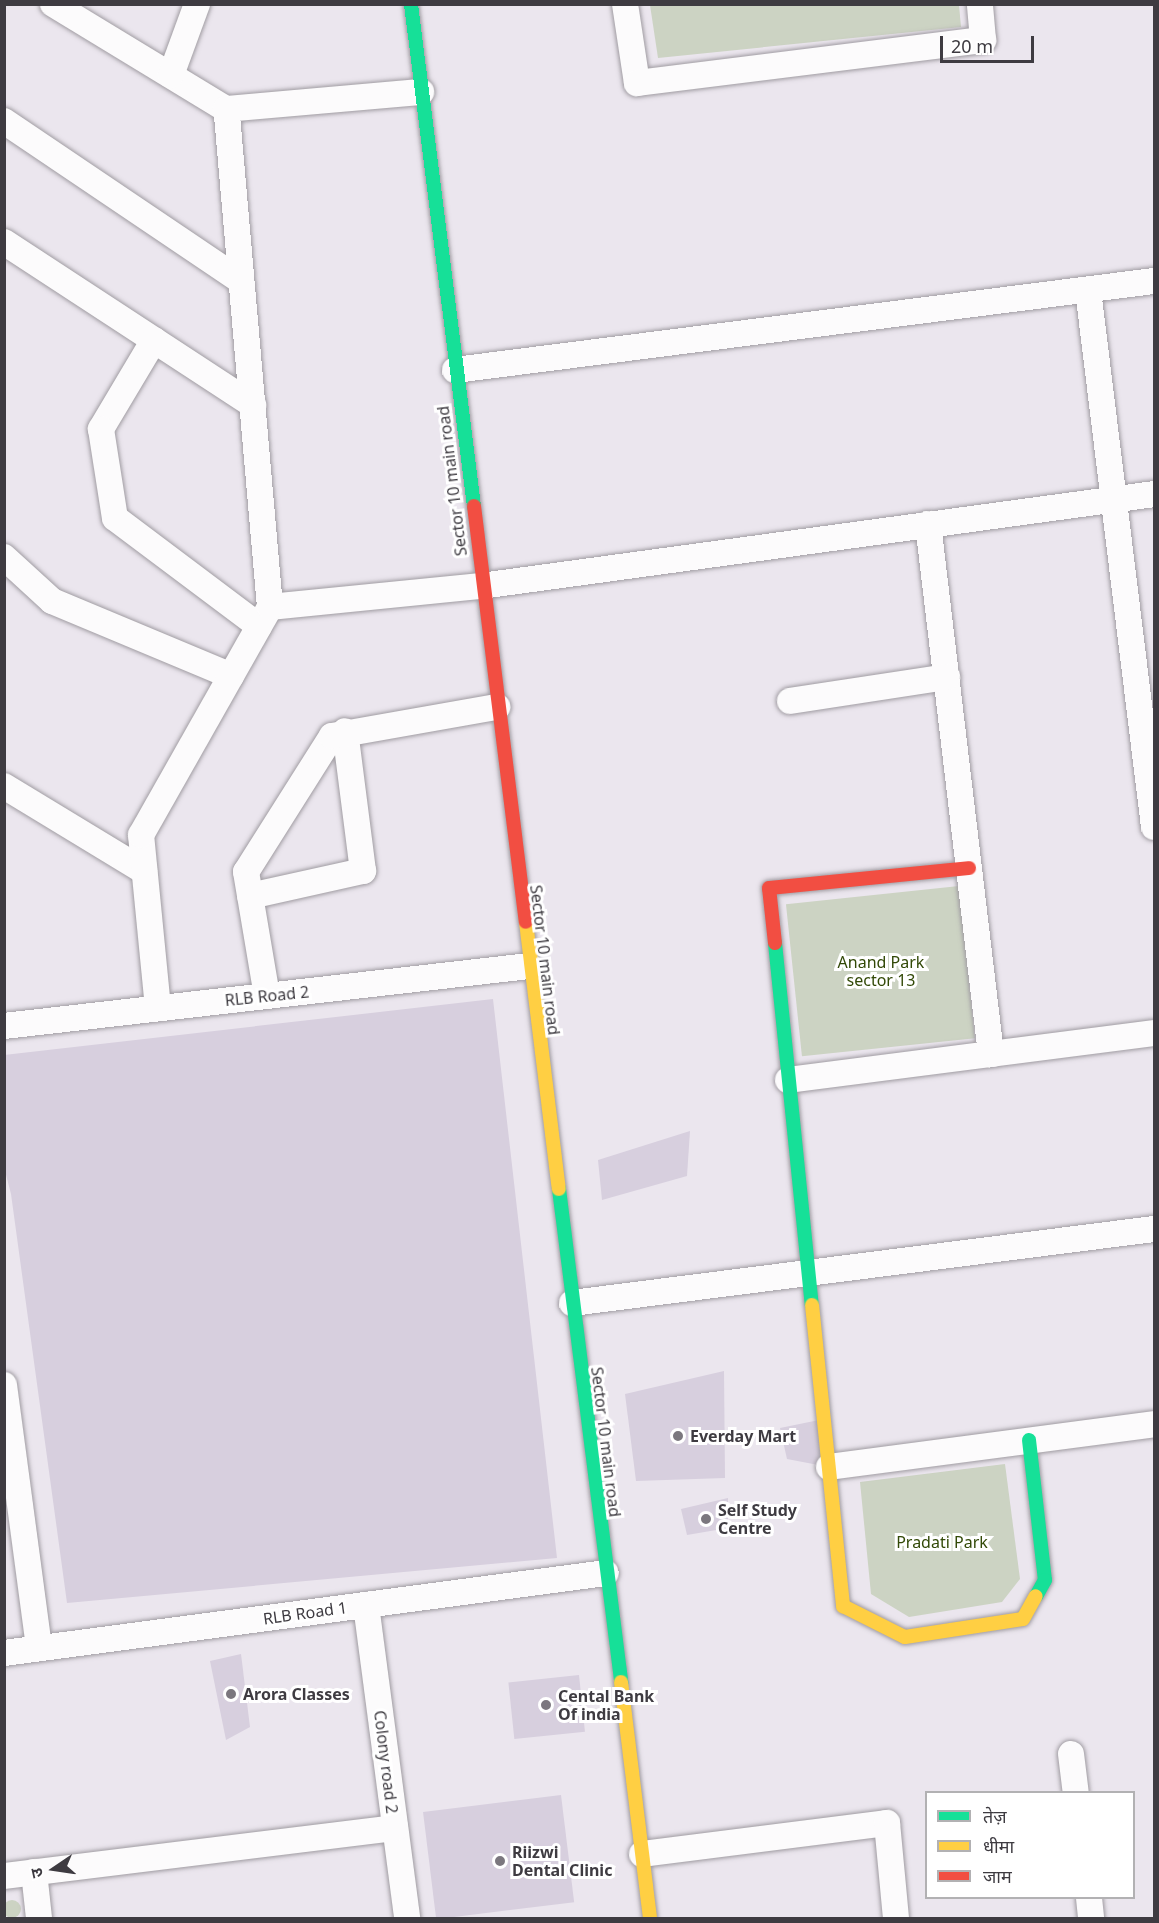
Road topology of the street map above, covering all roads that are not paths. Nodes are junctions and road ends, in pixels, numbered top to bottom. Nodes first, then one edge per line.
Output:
1 (53, 4) edge
2 (196, 4) edge
3 (411, 4) edge
4 (626, 4) edge
5 (980, 4) edge
6 (171, 75) junction
7 (421, 92) junction
8 (226, 109) junction
9 (4, 121) edge
10 (4, 242) edge
11 (242, 281) junction
12 (1155, 281) edge
13 (1088, 290) junction
14 (154, 340) junction
15 (455, 370) junction
16 (253, 405) junction
17 (1155, 494) edge
18 (1114, 498) junction
19 (928, 524) junction
20 (4, 557) edge
21 (481, 586) junction
22 (265, 617) junction
23 (231, 676) junction
24 (947, 677) junction
25 (1146, 684) edge
26 (790, 700) dead end
27 (497, 707) junction
28 (345, 731) junction
29 (4, 786) edge
30 (1155, 827) edge
31 (969, 868) junction
32 (144, 871) junction
33 (249, 896) junction
34 (529, 966) junction
35 (267, 996) junction
36 (158, 1008) junction
37 (4, 1026) edge
38 (1155, 1033) edge
39 (991, 1054) junction
40 (788, 1080) junction
41 (1155, 1229) edge
42 (809, 1273) junction
43 (572, 1303) junction
44 (4, 1385) edge
45 (1155, 1424) edge
46 (8, 1431) edge
47 (1029, 1440) junction
48 (829, 1467) junction
49 (606, 1573) junction
50 (366, 1605) junction
51 (39, 1648) junction
52 (4, 1653) edge
53 (1071, 1754) dead end
54 (1076, 1791) edge
55 (395, 1828) junction
56 (642, 1854) junction
57 (34, 1872) junction
58 (4, 1876) edge
59 (1089, 1899) edge
60 (39, 1918) edge
61 (406, 1918) edge
62 (650, 1918) edge
63 (896, 1918) edge
64 (1091, 1918) edge

1 - 6 street
2 - 6 street
3 - 7 street, Sector 10 main road
4 - 5 street
6 - 8 street
7 - 8 street
7 - 15 street, Sector 10 main road
8 - 11 street
9 - 11 street
10 - 14 street
11 - 16 street
12 - 13 street
13 - 15 street
13 - 18 street
14 - 16 street
14 - 22 street
15 - 21 street, Sector 10 main road
16 - 22 street
17 - 18 street
18 - 19 street
18 - 25 street
19 - 21 street
19 - 24 street
20 - 23 street
21 - 22 street
21 - 27 street, Sector 10 main road
22 - 23 street
23 - 32 street
24 - 26 street
24 - 31 street
25 - 30 street
27 - 28 street
27 - 34 street, Sector 10 main road
28 - 33 street
28 - 33 street
29 - 32 street
31 - 39 street
31 - 40 street
32 - 36 street
33 - 35 street
34 - 35 street, RLB Road 2
34 - 43 street, Sector 10 main road
35 - 36 street, RLB Road 2
36 - 37 street, RLB Road 2
38 - 39 street
39 - 40 street
40 - 42 street
41 - 42 street
42 - 43 street
42 - 48 street
43 - 49 street, Sector 10 main road
44 - 46 street
45 - 47 street
46 - 51 street
47 - 48 street
47 - 48 street
49 - 50 street, RLB Road 1
49 - 56 street, Sector 10 main road
50 - 51 street, RLB Road 1
50 - 55 street, Colony road 2
51 - 52 street, RLB Road 1
53 - 54 street
55 - 57 street
55 - 61 street, Colony road 2
56 - 62 street, Sector 10 main road
56 - 63 street
57 - 58 street
57 - 60 street
59 - 64 street

